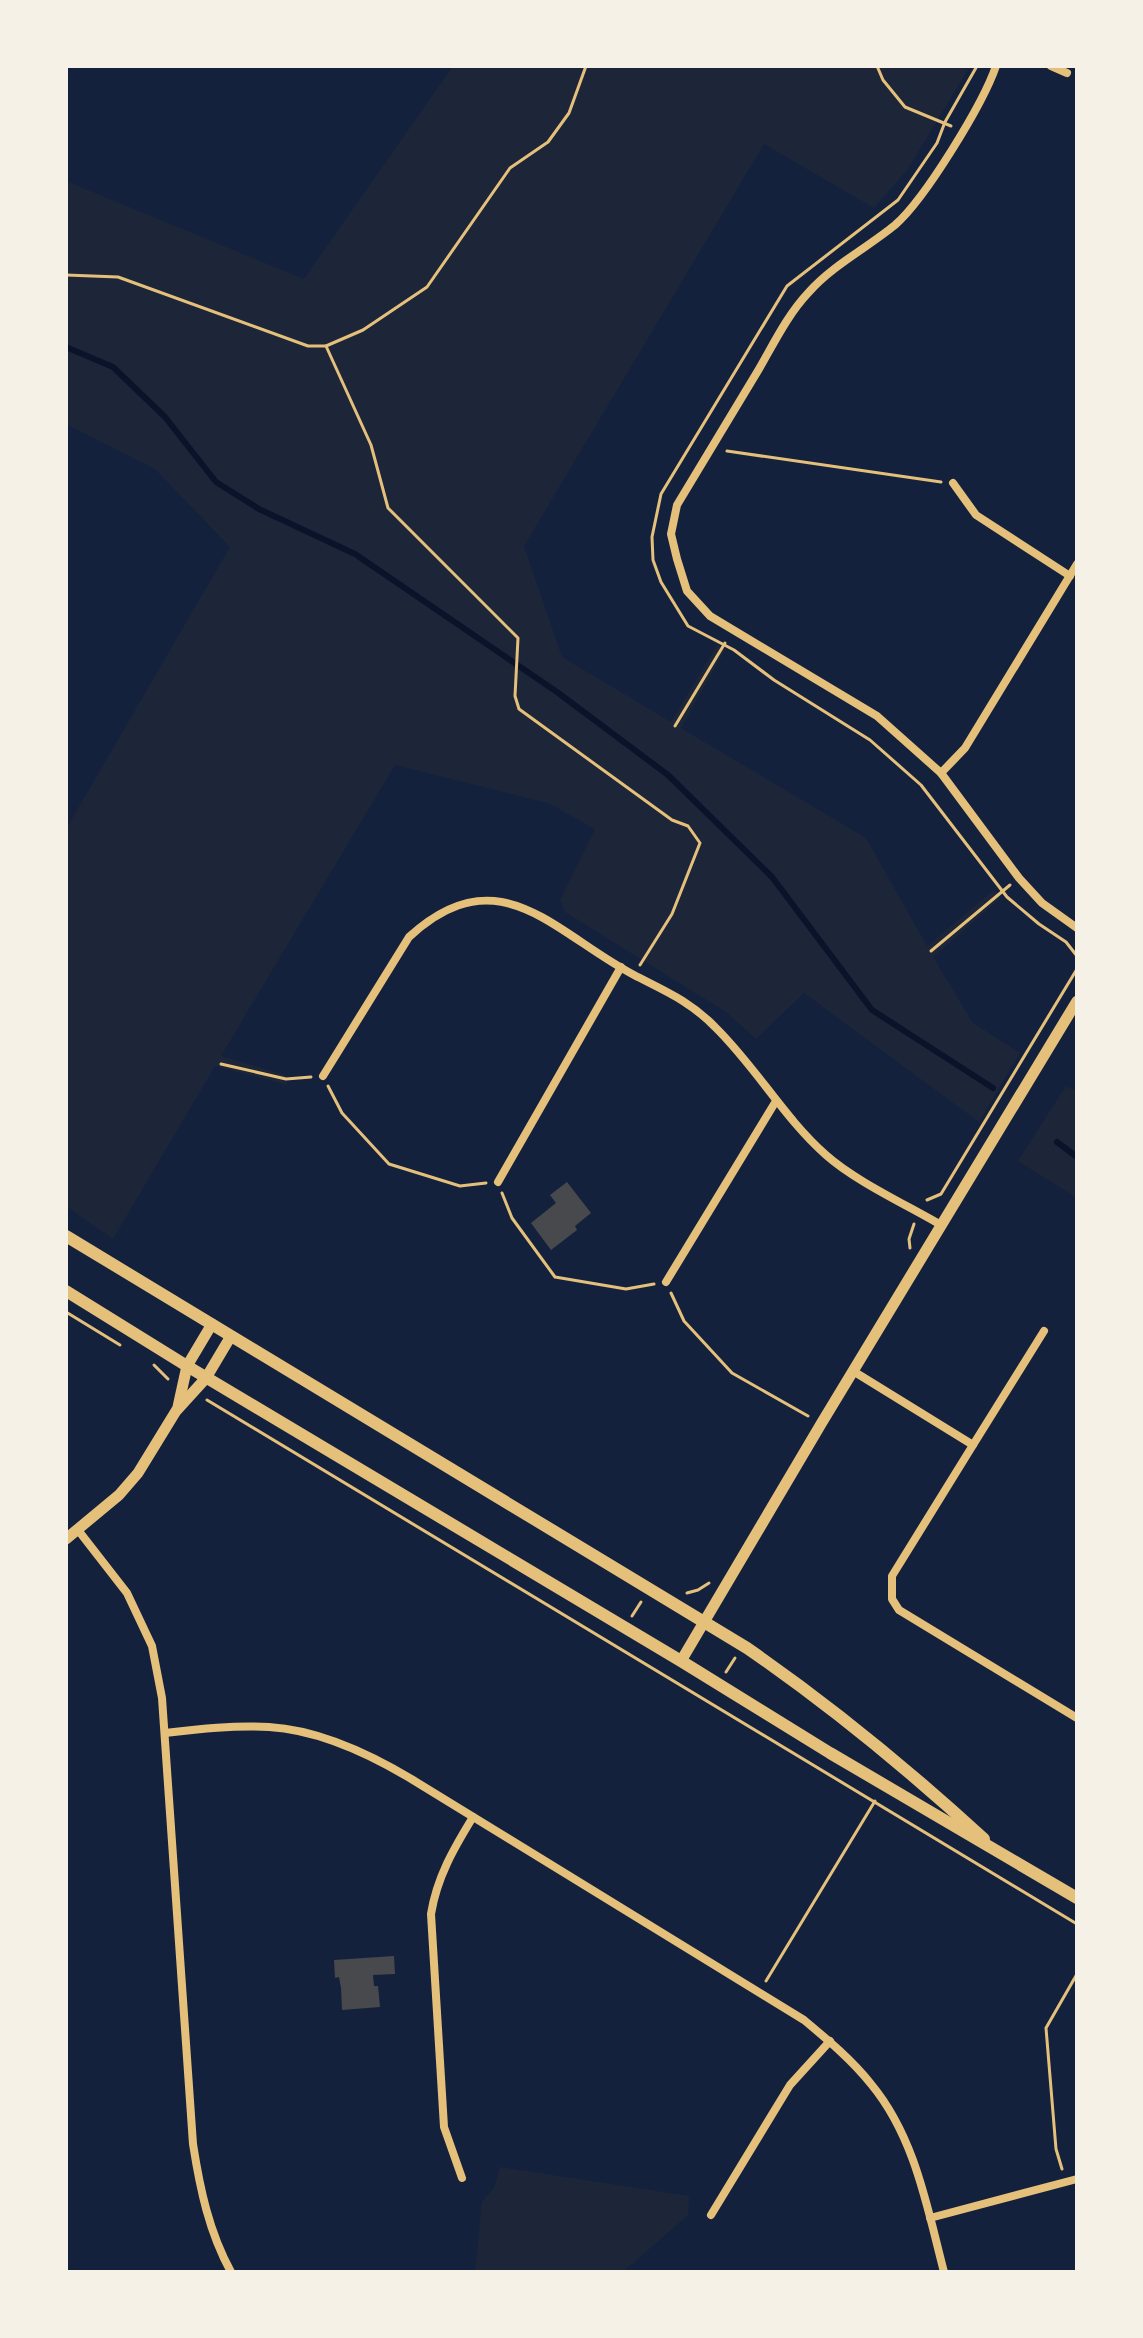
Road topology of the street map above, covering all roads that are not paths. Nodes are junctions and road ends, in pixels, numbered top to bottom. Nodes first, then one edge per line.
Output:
1 (996, 66) edge
2 (1051, 66) edge
3 (1067, 73) dead end
4 (953, 483) road end
5 (1077, 564) edge
6 (1070, 576) junction
7 (941, 773) junction
8 (1077, 928) edge
9 (621, 967) junction
10 (1077, 1001) edge
11 (323, 1076) road end
12 (776, 1101) junction
13 (498, 1182) road end
14 (941, 1225) junction
15 (66, 1236) edge
16 (666, 1282) road end
17 (66, 1291) edge
18 (212, 1324) junction
19 (1044, 1331) dead end
20 (231, 1336) junction
21 (187, 1366) junction
22 (853, 1371) junction
23 (206, 1378) junction
24 (188, 1390) junction
25 (973, 1445) junction
26 (78, 1530) junction
27 (66, 1539) edge
28 (704, 1621) junction
29 (681, 1661) junction
30 (1075, 1714) edge
31 (165, 1733) junction
32 (473, 1817) junction
33 (1005, 1857) junction
34 (1077, 1898) edge
35 (830, 2041) junction
36 (462, 2178) dead end
37 (1077, 2179) edge
38 (711, 2215) dead end
39 (930, 2218) junction
40 (231, 2272) edge
41 (944, 2272) edge

1 - 7 street
2 - 3 street
4 - 6 street
5 - 6 street
6 - 7 street
7 - 8 street
9 - 11 street
9 - 12 street
9 - 13 street
10 - 14 street
12 - 14 street
12 - 16 street
14 - 22 street
15 - 18 main road
17 - 21 main road
18 - 20 main road
18 - 21 street
19 - 25 street
20 - 23 street
20 - 28 main road
21 - 23 main road
21 - 24 street
22 - 25 street
22 - 28 street
23 - 24 street
23 - 29 main road
24 - 26 street
25 - 30 street
26 - 27 street
26 - 31 street
28 - 29 street
28 - 33 main road
29 - 33 main road
31 - 32 street
31 - 40 street
32 - 35 street
32 - 36 street
33 - 34 main road
35 - 38 street
35 - 39 street
37 - 39 street
39 - 41 street

